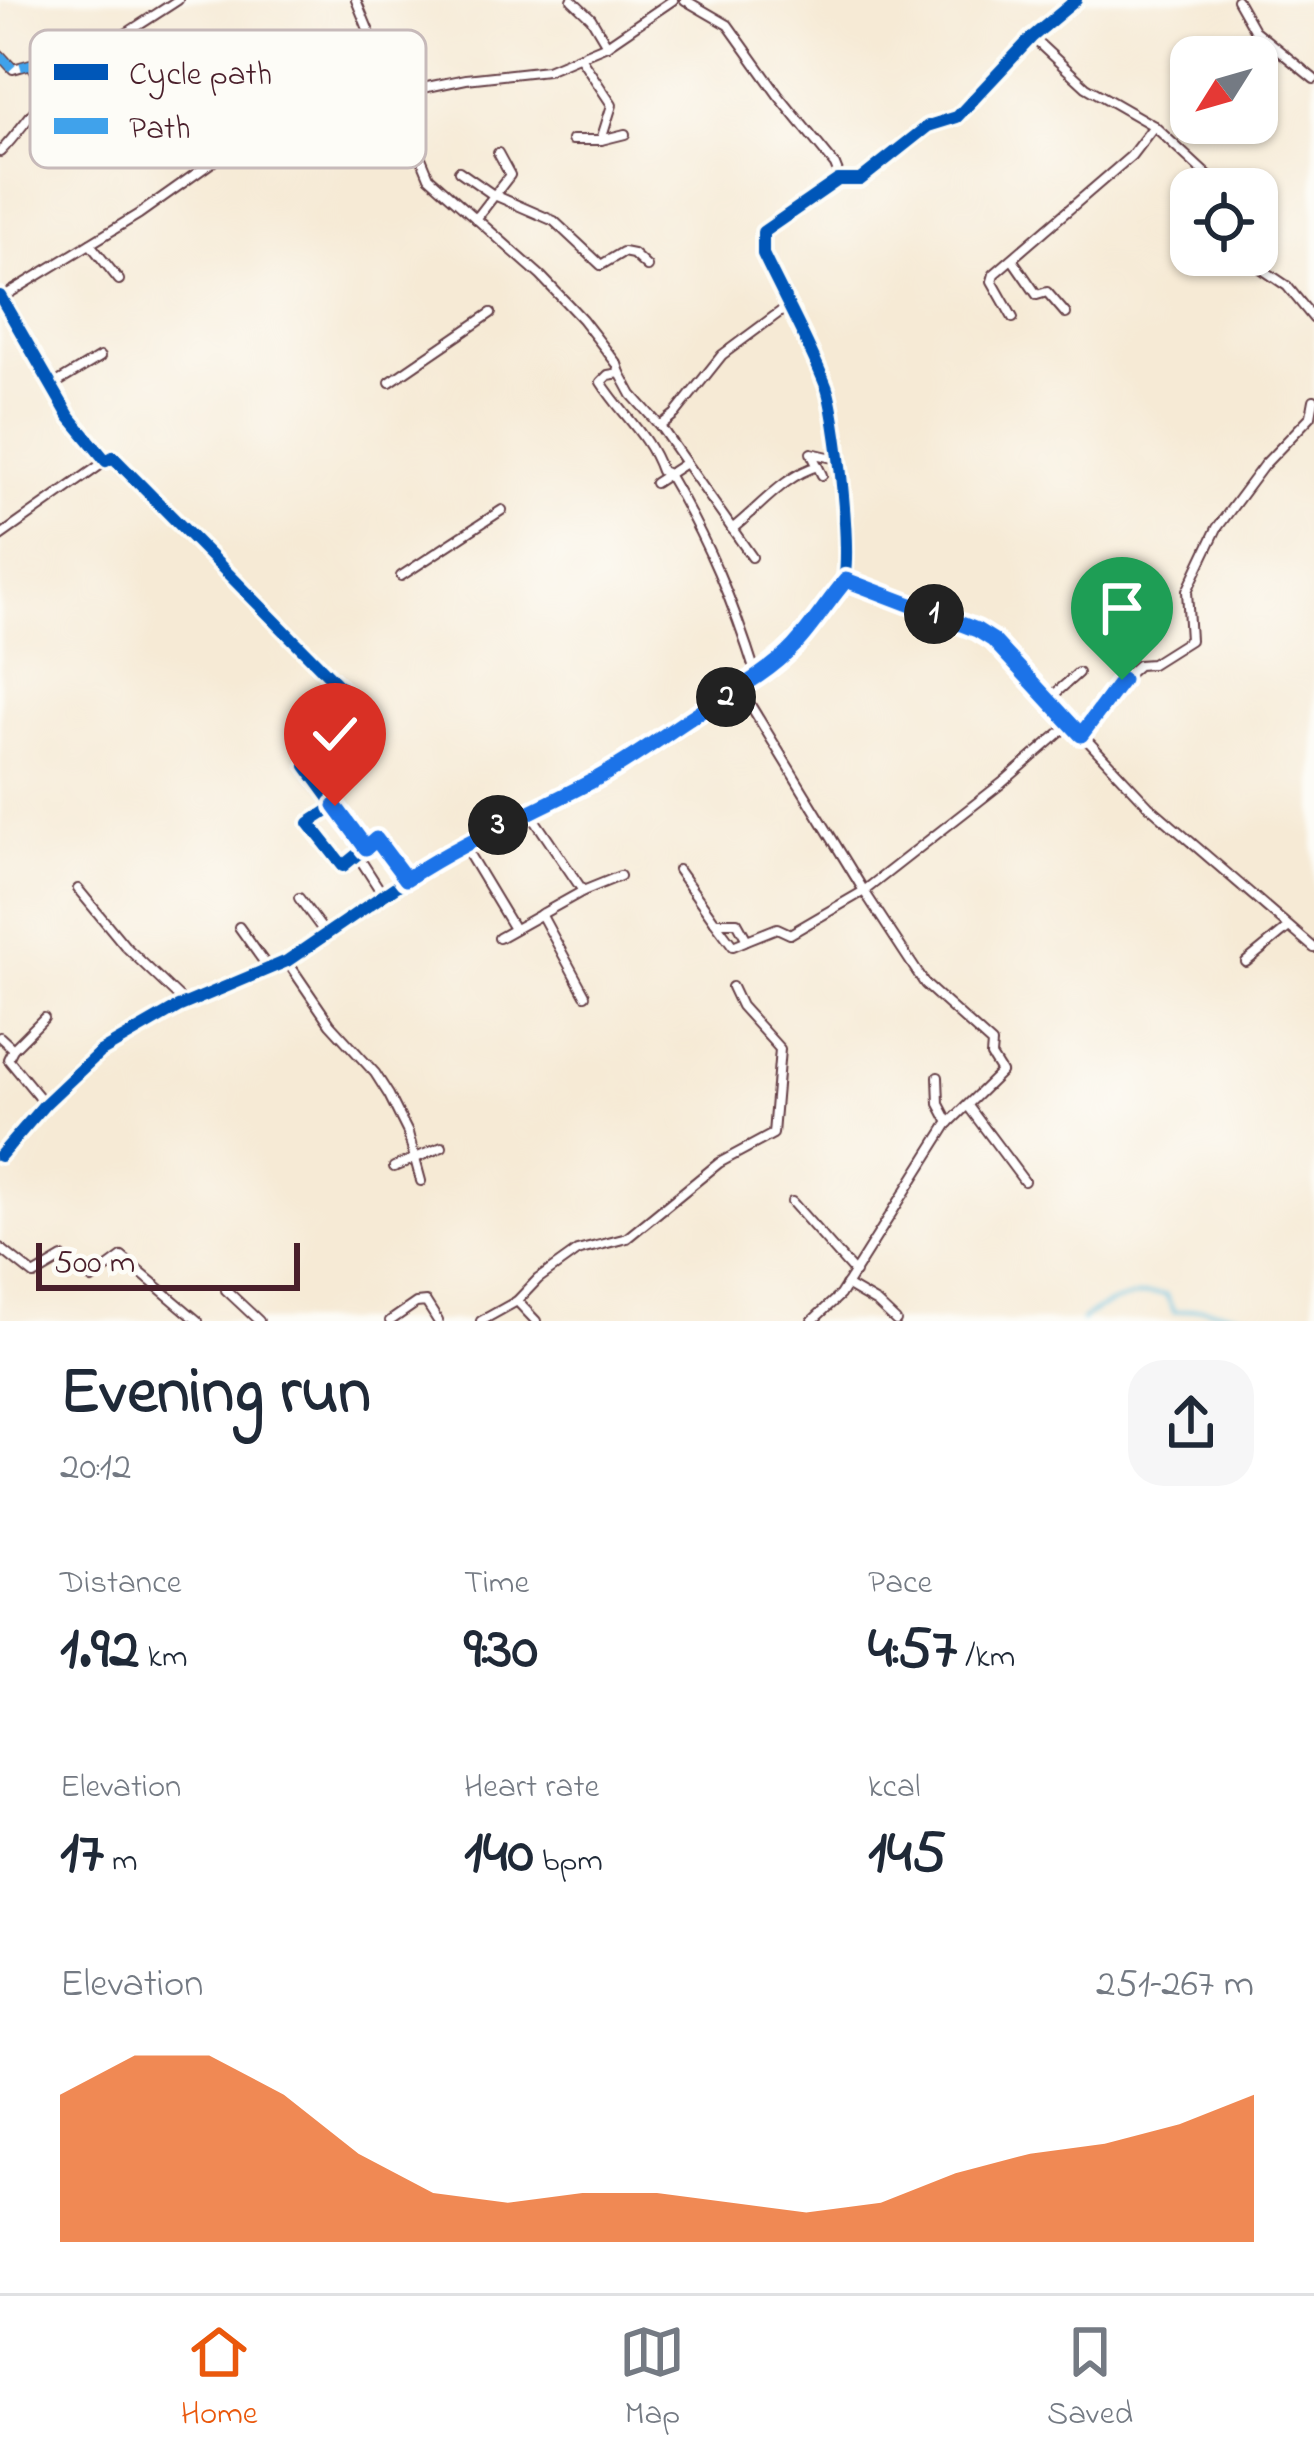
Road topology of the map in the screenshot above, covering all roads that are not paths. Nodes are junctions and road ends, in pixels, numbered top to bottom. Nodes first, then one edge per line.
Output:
1 (178, 0) edge
2 (372, 0) edge
3 (572, 0) edge
4 (673, 0) edge
5 (685, 0) edge
6 (1076, 0) edge
7 (1238, 0) edge
8 (358, 4) edge
9 (134, 30) edge
10 (1032, 37) junction
11 (607, 45) junction
12 (0, 55) edge
13 (580, 57) junction
14 (30, 64) edge
15 (1314, 79) edge
16 (426, 88) edge
17 (30, 120) edge
18 (1154, 126) junction
19 (625, 134) dead end
20 (572, 140) dead end
21 (601, 140) junction
22 (0, 152) edge
23 (498, 153) dead end
24 (201, 168) edge
25 (425, 168) edge
26 (1199, 168) edge
27 (459, 171) dead end
28 (842, 180) junction
29 (496, 195) junction
30 (476, 219) junction
31 (90, 244) junction
32 (1012, 259) junction
33 (647, 267) dead end
34 (1269, 276) edge
35 (119, 280) dead end
36 (0, 298) edge
37 (788, 306) junction
38 (491, 313) dead end
39 (1066, 314) dead end
40 (1013, 318) dead end
41 (1314, 319) edge
42 (100, 357) dead end
43 (620, 373) junction
44 (390, 382) dead end
45 (53, 386) junction
46 (1314, 400) edge
47 (1312, 418) edge
48 (660, 426) junction
49 (838, 459) junction
50 (106, 461) junction
51 (683, 464) junction
52 (668, 474) junction
53 (655, 483) dead end
54 (502, 510) dead end
55 (732, 530) junction
56 (0, 536) edge
57 (752, 557) dead end
58 (400, 576) dead end
59 (846, 580) junction
60 (1078, 673) dead end
61 (757, 675) junction
62 (740, 688) junction
63 (1048, 700) junction
64 (1070, 724) junction
65 (1081, 735) junction
66 (334, 807) junction
67 (530, 813) junction
68 (464, 846) junction
69 (362, 852) junction
70 (678, 870) dead end
71 (620, 876) dead end
72 (406, 879) junction
73 (78, 889) dead end
74 (583, 891) junction
75 (864, 891) junction
76 (383, 895) junction
77 (299, 898) dead end
78 (541, 914) junction
79 (715, 922) junction
80 (239, 927) dead end
81 (1289, 927) junction
82 (514, 929) junction
83 (325, 933) junction
84 (499, 938) dead end
85 (747, 940) junction
86 (1314, 948) edge
87 (287, 962) junction
88 (1246, 962) dead end
89 (269, 969) junction
90 (732, 987) dead end
91 (585, 995) dead end
92 (186, 1004) junction
93 (44, 1018) dead end
94 (0, 1037) edge
95 (13, 1049) junction
96 (938, 1077) dead end
97 (45, 1104) junction
98 (968, 1106) junction
99 (949, 1123) junction
100 (442, 1147) dead end
101 (0, 1156) edge
102 (417, 1159) junction
103 (394, 1167) dead end
104 (421, 1181) dead end
105 (1024, 1181) dead end
106 (792, 1202) dead end
107 (0, 1248) edge
108 (854, 1273) junction
109 (846, 1285) junction
110 (226, 1290) dead end
111 (517, 1301) junction
112 (198, 1321) edge
113 (259, 1321) edge
114 (390, 1321) edge
115 (438, 1321) edge
116 (481, 1321) edge
117 (536, 1321) edge
118 (812, 1321) edge
119 (896, 1321) edge

1 - 9 street
2 - 8 street
3 - 11 street
4 - 11 street
5 - 28 street
6 - 10 street
7 - 15 street
10 - 18 street
10 - 28 street
11 - 13 street
12 - 14 street
13 - 16 street
13 - 21 street
17 - 22 street
18 - 26 street
18 - 32 street
19 - 21 street
20 - 21 street
23 - 29 street
24 - 31 street
25 - 30 street
27 - 29 street
28 - 37 street
29 - 30 street
29 - 33 street
30 - 43 street
31 - 35 street
31 - 36 street
32 - 39 street
32 - 40 street
34 - 41 street
36 - 45 street
37 - 48 street
37 - 49 street
38 - 44 street
42 - 45 street
43 - 48 street
43 - 52 street
45 - 50 street
46 - 47 street
47 - 65 street
48 - 51 street
49 - 55 street
49 - 59 street
50 - 56 street
50 - 66 street
51 - 52 street
51 - 55 street
52 - 53 street
52 - 61 street
54 - 58 street
55 - 57 street
59 - 61 street
59 - 63 street
60 - 63 street
61 - 62 street
62 - 67 street
62 - 75 street
63 - 64 street
64 - 65 street
64 - 75 street
65 - 81 street
66 - 69 street
66 - 69 street
67 - 68 street
67 - 74 street
68 - 72 street
68 - 82 street
69 - 72 street
69 - 76 street
70 - 79 street
71 - 74 street
72 - 76 street
73 - 92 street
74 - 78 street
75 - 85 street
75 - 98 street
76 - 83 street
77 - 83 street
78 - 82 street
78 - 91 street
79 - 85 street
79 - 85 street
80 - 89 street
81 - 86 street
81 - 88 street
82 - 84 street
83 - 87 street
87 - 89 street
87 - 102 street
89 - 92 street
90 - 111 street
92 - 97 street
93 - 95 street
94 - 95 street
95 - 97 street
96 - 99 street
97 - 101 street
98 - 99 street
98 - 105 street
99 - 108 street
100 - 102 street
102 - 103 street
102 - 104 street
106 - 108 street
107 - 112 street
108 - 109 street
109 - 118 street
109 - 119 street
110 - 113 street
111 - 116 street
111 - 117 street
114 - 115 street

